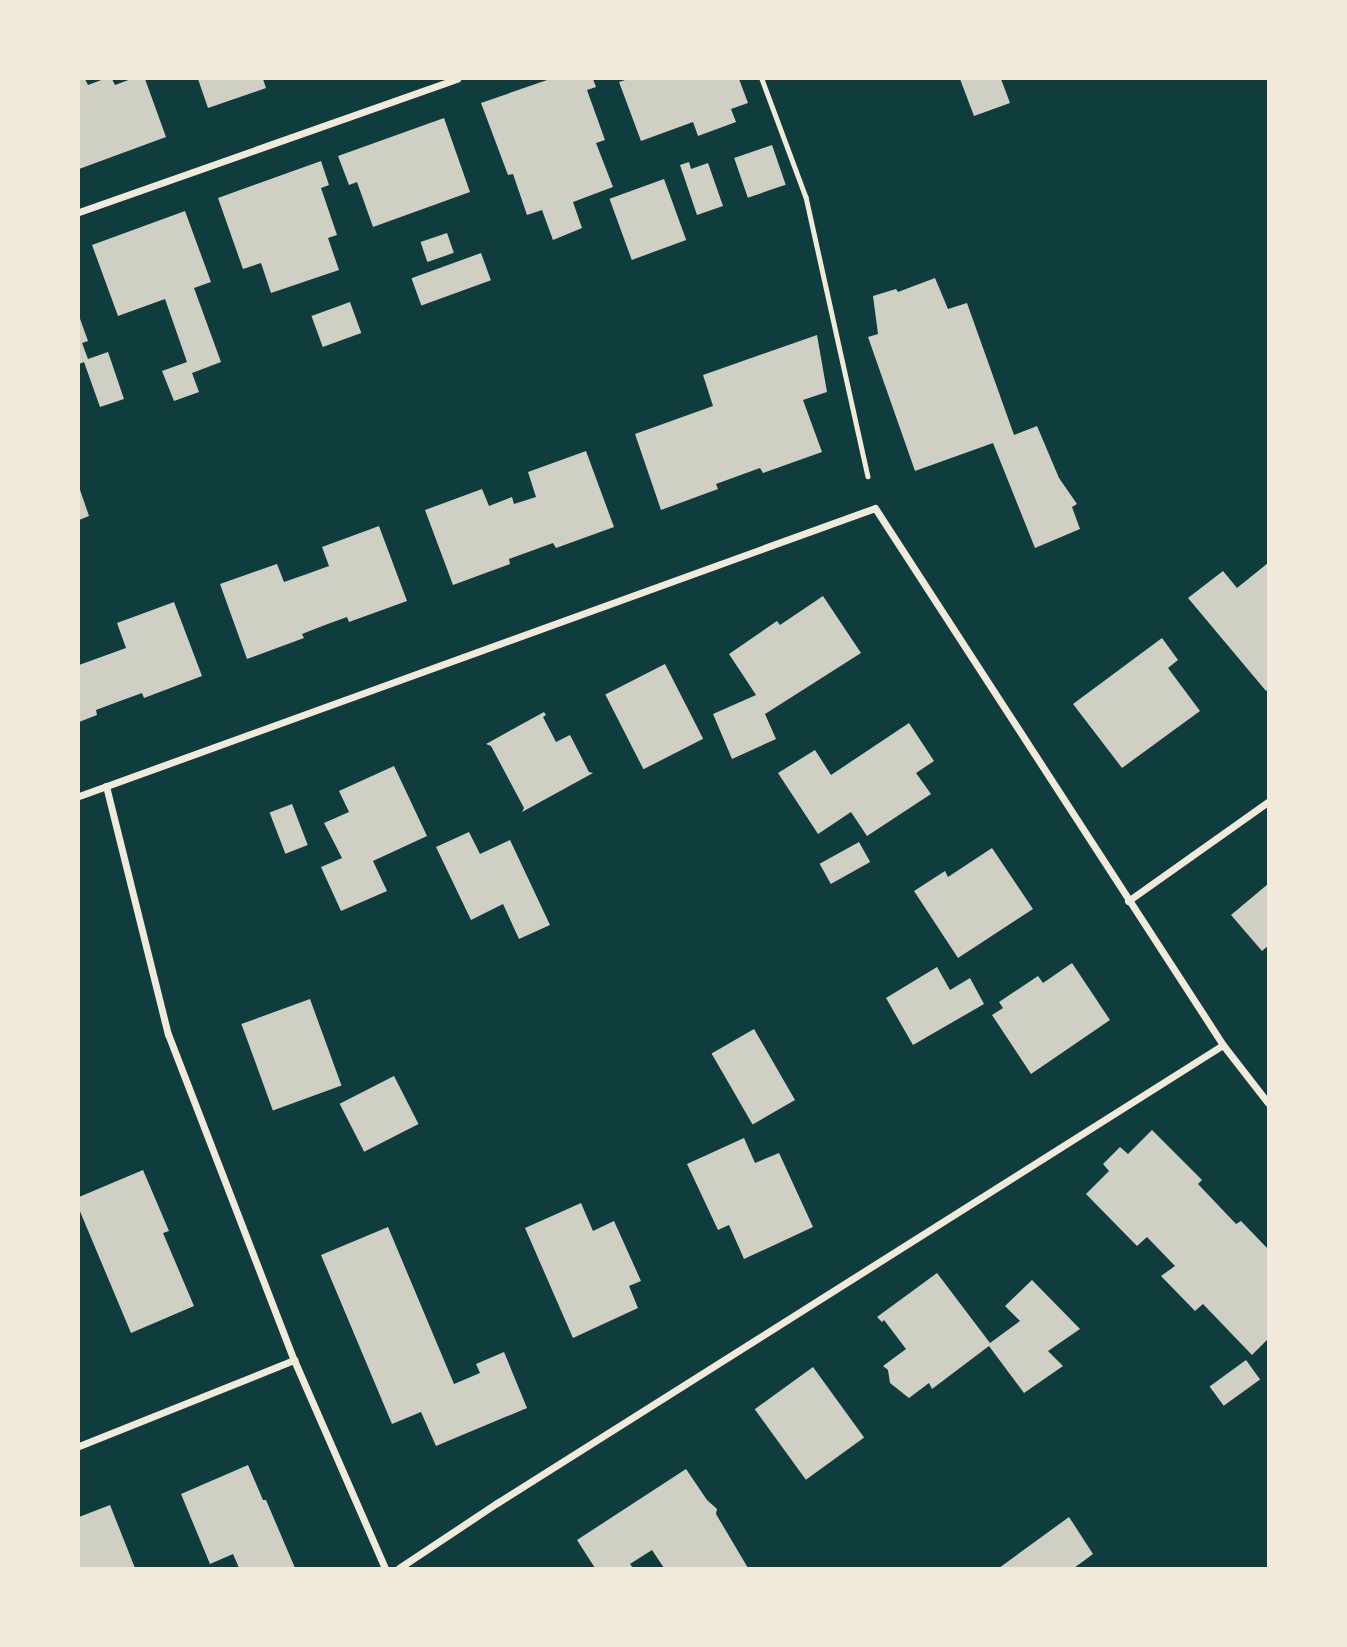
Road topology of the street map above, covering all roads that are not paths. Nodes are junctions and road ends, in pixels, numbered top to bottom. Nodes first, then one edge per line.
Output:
1 (457, 79) edge
2 (79, 212) edge
3 (106, 786) junction
4 (79, 796) edge
5 (1268, 802) edge
6 (1128, 901) junction
7 (1223, 1045) junction
8 (1268, 1103) edge
9 (293, 1360) junction
10 (79, 1446) edge
11 (385, 1568) edge
12 (399, 1568) edge

1 - 2 street
3 - 4 street
3 - 6 street
3 - 9 street
5 - 6 street
6 - 7 street
7 - 8 street
7 - 12 street
9 - 10 street
9 - 11 street

